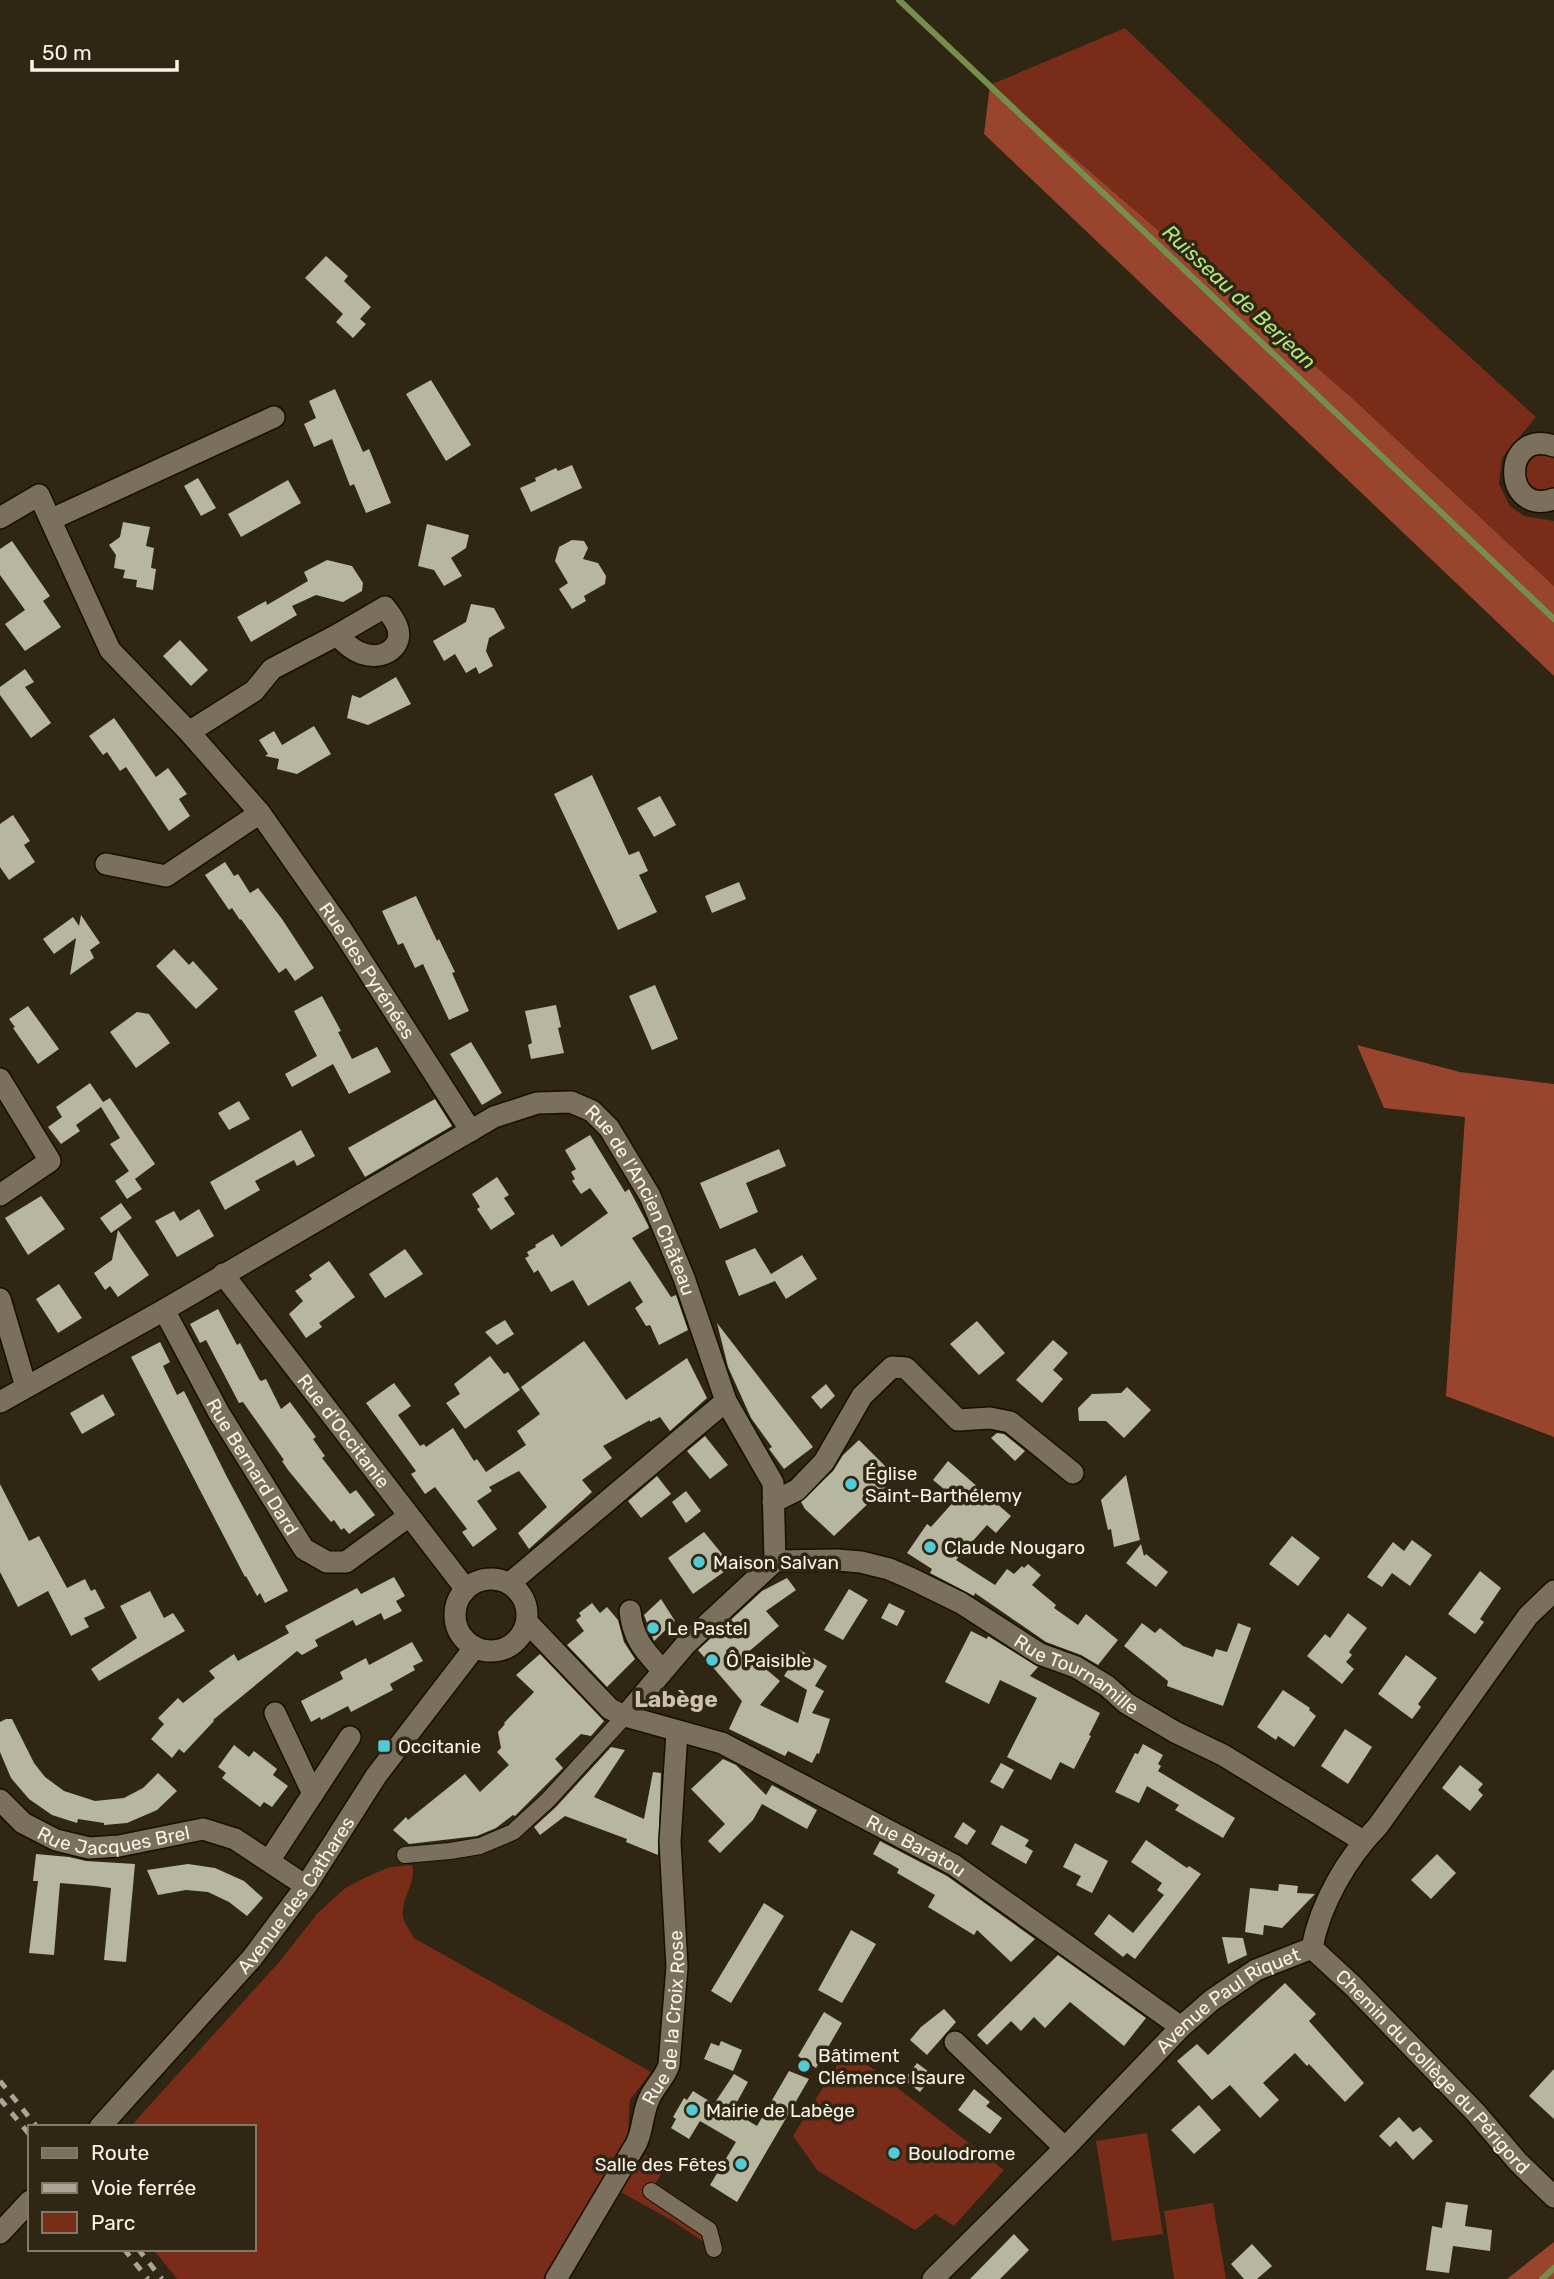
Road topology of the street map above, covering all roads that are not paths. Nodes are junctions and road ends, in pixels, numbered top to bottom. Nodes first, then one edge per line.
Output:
1 (274, 417) dead end
2 (1554, 446) edge
3 (1554, 499) edge
4 (0, 518) edge
5 (52, 519) junction
6 (337, 635) dead end
7 (189, 733) junction
8 (260, 813) junction
9 (106, 864) dead end
10 (0, 1079) edge
11 (471, 1131) junction
12 (0, 1195) edge
13 (223, 1274) junction
14 (0, 1299) edge
15 (164, 1310) junction
16 (26, 1387) junction
17 (726, 1401) junction
18 (0, 1402) edge
19 (1073, 1473) dead end
20 (773, 1503) junction
21 (409, 1516) junction
22 (775, 1561) junction
23 (510, 1583) junction
24 (465, 1588) junction
25 (1554, 1591) edge
26 (630, 1611) dead end
27 (527, 1622) junction
28 (475, 1647) junction
29 (662, 1670) junction
30 (275, 1713) dead end
31 (625, 1716) junction
32 (677, 1732) junction
33 (349, 1737) dead end
34 (313, 1794) junction
35 (0, 1800) edge
36 (1363, 1841) junction
37 (405, 1855) dead end
38 (269, 1861) junction
39 (306, 1886) junction
40 (1312, 1948) junction
41 (1181, 2027) junction
42 (955, 2042) dead end
43 (102, 2125) edge
44 (1065, 2148) junction
45 (651, 2190) dead end
46 (1554, 2197) edge
47 (28, 2203) edge
48 (0, 2233) edge
49 (714, 2249) dead end
50 (556, 2279) edge
51 (933, 2279) edge

1 - 5 street
2 - 3 street
4 - 5 street, Rue des Pyrénées
5 - 7 street, Rue des Pyrénées
6 - 7 street
7 - 8 street, Rue des Pyrénées
8 - 9 street
8 - 11 street, Rue des Pyrénées
10 - 12 street
11 - 13 street, Rue de l'Ancien Château
11 - 17 street, Rue de l'Ancien Château
13 - 15 street, Rue de l'Ancien Château
13 - 21 street, Rue d'Occitanie
14 - 16 street
15 - 16 street, Rue de l'Ancien Château
15 - 21 street, Rue Bernard Dard
16 - 18 street, Rue de l'Ancien Château
17 - 20 street, Rue de l'Ancien Château
17 - 23 street
19 - 20 street
20 - 22 street, Rue de l'Ancien Château
21 - 24 street, Rue d'Occitanie
22 - 29 street
22 - 36 street, Rue Tournamille
23 - 24 street
23 - 27 street
24 - 28 street
25 - 36 street, Avenue Paul Riquet
26 - 29 street
27 - 28 street
27 - 31 street, Rue Baratou
28 - 39 street, Avenue des Cathares
29 - 31 street
30 - 34 street
31 - 32 street, Rue Baratou
31 - 37 street
32 - 41 street, Rue Baratou
32 - 50 street, Rue de la Croix Rose
33 - 34 street
34 - 38 street
35 - 38 street, Rue Jacques Brel
36 - 40 street, Avenue Paul Riquet
38 - 39 street, Rue Jacques Brel
39 - 43 street, Avenue des Cathares
40 - 41 street, Avenue Paul Riquet
40 - 46 street, Chemin du Collège du Périgord
41 - 44 street, Avenue Paul Riquet
42 - 44 street
44 - 51 street, Avenue Paul Riquet
45 - 49 street
47 - 48 street

